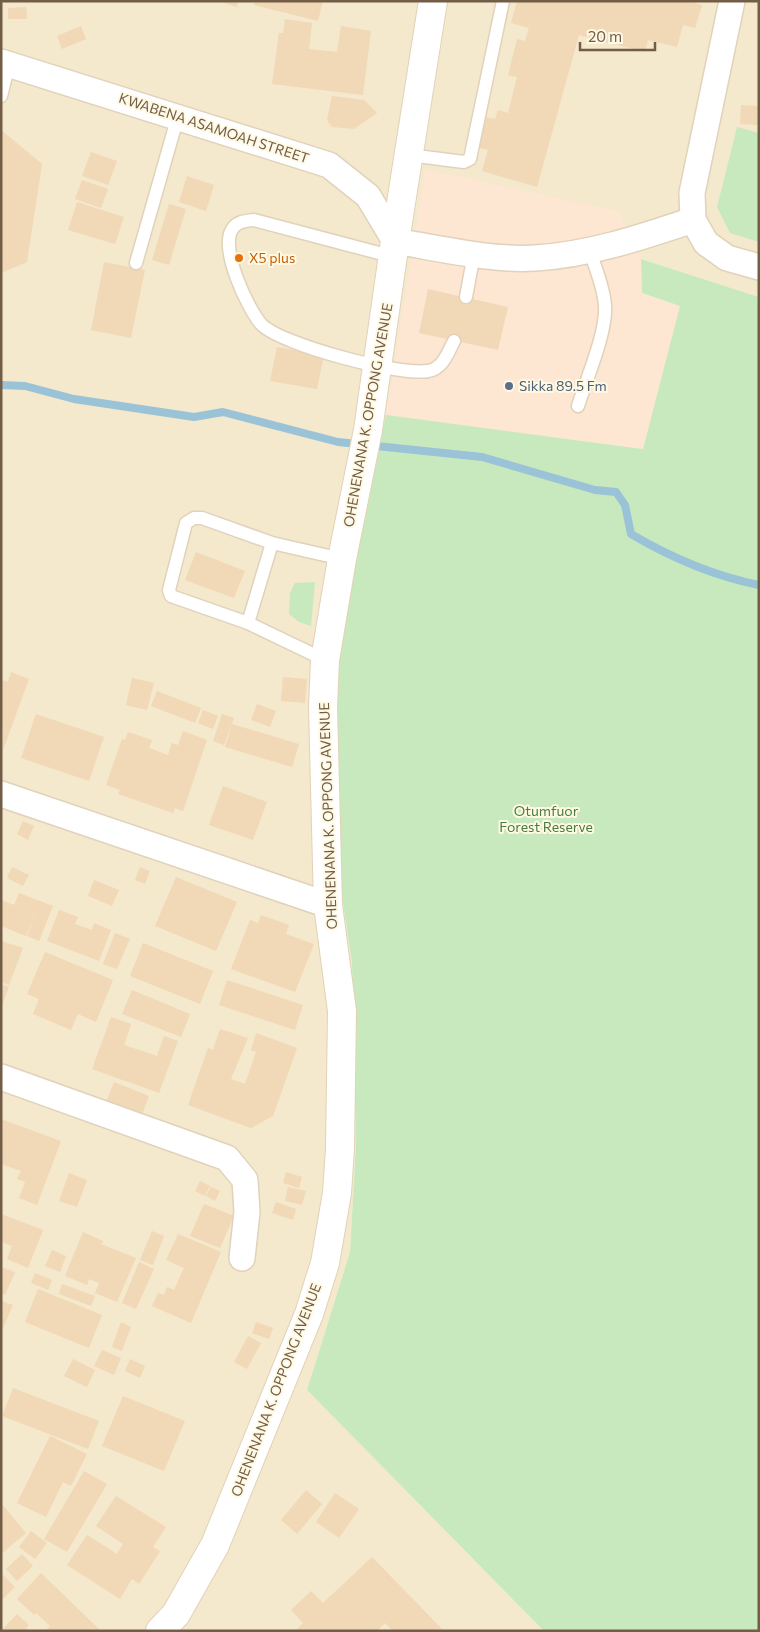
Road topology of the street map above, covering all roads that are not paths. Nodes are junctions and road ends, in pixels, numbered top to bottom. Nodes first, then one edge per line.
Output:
1 (433, 1) edge
2 (503, 1) edge
3 (732, 1) edge
4 (5, 63) edge
5 (1, 96) edge
6 (178, 116) junction
7 (409, 154) junction
8 (693, 220) junction
9 (395, 249) junction
10 (590, 250) junction
11 (474, 254) junction
12 (136, 263) dead end
13 (759, 268) edge
14 (466, 298) dead end
15 (454, 341) dead end
16 (378, 368) junction
17 (578, 406) dead end
18 (272, 543) junction
19 (342, 559) junction
20 (248, 623) junction
21 (325, 660) junction
22 (1, 794) edge
23 (328, 905) junction
24 (1, 1077) edge
25 (242, 1258) dead end
26 (160, 1631) edge

1 - 7 street, OHENENANA K. OPPONG AVENUE
2 - 7 lane
3 - 8 street
4 - 5 lane
4 - 6 street, KWABENA ASAMOAH STREET
6 - 9 street, KWABENA ASAMOAH STREET
6 - 12 lane
7 - 9 street, OHENENANA K. OPPONG AVENUE
8 - 10 street
8 - 13 street
9 - 11 street
9 - 16 street, OHENENANA K. OPPONG AVENUE
9 - 16 lane
10 - 11 street
10 - 17 lane
11 - 14 lane
15 - 16 lane
16 - 19 street, OHENENANA K. OPPONG AVENUE
18 - 19 lane
18 - 20 lane
18 - 20 lane
19 - 21 street, OHENENANA K. OPPONG AVENUE
20 - 21 lane
21 - 23 street, OHENENANA K. OPPONG AVENUE
22 - 23 street
23 - 26 street, OHENENANA K. OPPONG AVENUE
24 - 25 street

